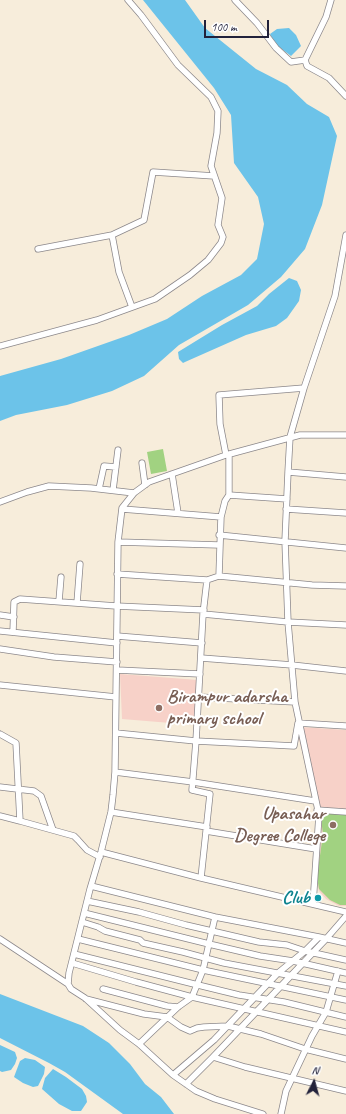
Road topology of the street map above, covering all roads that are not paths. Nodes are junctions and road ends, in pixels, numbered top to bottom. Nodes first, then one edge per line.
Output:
1 (128, 0) edge
2 (235, 0) edge
3 (331, 0) edge
4 (305, 60) junction
5 (346, 96) edge
6 (214, 176) junction
7 (112, 235) junction
8 (346, 239) edge
9 (38, 249) dead end
10 (132, 306) junction
11 (0, 346) edge
12 (304, 388) junction
13 (346, 435) edge
14 (290, 437) junction
15 (118, 450) dead end
16 (228, 455) junction
17 (142, 463) dead end
18 (116, 467) junction
19 (288, 472) junction
20 (172, 474) junction
21 (346, 477) edge
22 (145, 485) junction
23 (99, 489) junction
24 (113, 490) junction
25 (134, 493) junction
26 (229, 495) junction
27 (287, 499) junction
28 (0, 502) edge
29 (122, 509) junction
30 (286, 509) junction
31 (178, 513) junction
32 (346, 513) edge
33 (221, 517) junction
34 (220, 534) junction
35 (285, 541) junction
36 (118, 542) junction
37 (219, 545) junction
38 (346, 548) edge
39 (80, 564) dead end
40 (117, 574) junction
41 (219, 576) junction
42 (61, 577) dead end
43 (207, 580) junction
44 (286, 582) junction
45 (346, 586) edge
46 (59, 601) junction
47 (77, 603) junction
48 (116, 606) junction
49 (204, 612) junction
50 (0, 615) edge
51 (14, 617) junction
52 (288, 622) junction
53 (346, 625) edge
54 (0, 630) edge
55 (13, 632) junction
56 (117, 636) junction
57 (117, 643) junction
58 (202, 643) junction
59 (0, 649) edge
60 (201, 658) junction
61 (117, 662) junction
62 (292, 665) junction
63 (117, 670) junction
64 (346, 671) edge
65 (200, 674) junction
66 (0, 685) edge
67 (116, 697) junction
68 (199, 697) junction
69 (295, 702) junction
70 (298, 722) junction
71 (346, 726) edge
72 (116, 733) junction
73 (0, 734) edge
74 (196, 741) junction
75 (115, 772) junction
76 (193, 782) junction
77 (0, 786) edge
78 (18, 789) junction
79 (315, 801) junction
80 (317, 810) junction
81 (111, 812) junction
82 (346, 812) edge
83 (0, 816) edge
84 (20, 821) junction
85 (207, 829) junction
86 (53, 830) junction
87 (316, 849) junction
88 (100, 854) junction
89 (201, 878) junction
90 (91, 886) junction
91 (87, 901) junction
92 (312, 904) junction
93 (346, 912) edge
94 (84, 913) junction
95 (346, 916) edge
96 (215, 917) junction
97 (82, 922) junction
98 (212, 930) junction
99 (319, 937) junction
100 (0, 939) edge
101 (78, 939) junction
102 (326, 939) junction
103 (346, 943) edge
104 (209, 944) junction
105 (305, 951) junction
106 (313, 953) junction
107 (74, 954) junction
108 (206, 958) junction
109 (346, 960) edge
110 (293, 961) junction
111 (72, 963) junction
112 (303, 963) junction
113 (203, 970) junction
114 (338, 971) junction
115 (346, 972) edge
116 (278, 973) junction
117 (291, 976) junction
118 (68, 984) junction
119 (268, 984) junction
120 (333, 984) junction
121 (198, 985) junction
122 (346, 986) edge
123 (281, 987) junction
124 (103, 989) dead end
125 (192, 997) junction
126 (254, 997) junction
127 (330, 997) junction
128 (85, 998) junction
129 (269, 1000) junction
130 (346, 1000) edge
131 (178, 1007) junction
132 (244, 1008) junction
133 (258, 1011) junction
134 (326, 1012) junction
135 (346, 1016) edge
136 (167, 1018) junction
137 (319, 1025) junction
138 (228, 1026) junction
139 (240, 1029) junction
140 (346, 1032) edge
141 (139, 1044) junction
142 (305, 1049) junction
143 (213, 1058) junction
144 (346, 1059) edge
145 (173, 1075) junction
146 (292, 1078) junction
147 (186, 1084) junction
148 (346, 1091) edge
149 (262, 1114) edge
150 (281, 1114) edge

1 - 6 street
2 - 4 street
3 - 4 street
4 - 5 street
6 - 7 street
6 - 10 street
7 - 9 street
7 - 10 street
8 - 12 street
10 - 11 street
12 - 14 street
12 - 16 street
13 - 14 street
14 - 16 street
14 - 19 street
15 - 18 street
16 - 20 street
16 - 26 street
17 - 22 street
18 - 23 street
18 - 24 street
19 - 21 street
19 - 27 street
20 - 22 street
20 - 31 street
22 - 25 street
23 - 24 street
23 - 28 street
24 - 25 street
25 - 29 street
26 - 27 street
26 - 33 street
27 - 30 street
29 - 31 street
29 - 36 street
30 - 32 street
30 - 35 street
31 - 33 street
33 - 34 street
34 - 35 street
34 - 37 street
35 - 38 street
35 - 44 street
36 - 37 street
36 - 40 street
37 - 41 street
39 - 47 street
40 - 43 street
40 - 48 street
41 - 43 street
41 - 44 street
42 - 46 street
43 - 49 street
44 - 45 street
44 - 52 street
46 - 47 street
46 - 51 street
47 - 48 street
48 - 49 street
48 - 56 street
49 - 52 street
49 - 58 street
50 - 51 street
51 - 55 street
52 - 53 street
52 - 62 street
54 - 55 street
55 - 57 street
56 - 57 street
56 - 58 street
57 - 61 street
58 - 60 street
59 - 61 street
60 - 62 street
60 - 65 street
61 - 63 street
62 - 64 street
62 - 69 street
63 - 65 street
63 - 67 street
65 - 68 street
66 - 67 street
67 - 72 street
68 - 69 street
68 - 74 street
69 - 70 street
70 - 71 street
70 - 74 street
70 - 79 street
72 - 74 street
72 - 75 street
73 - 78 street
74 - 76 street
75 - 76 street
75 - 81 street
76 - 79 street
76 - 85 street
77 - 78 street
78 - 84 street
78 - 86 street
79 - 80 street
80 - 82 street
80 - 87 street
81 - 85 street
81 - 88 street
83 - 84 street
84 - 86 street
85 - 87 street
85 - 89 street
86 - 88 street
87 - 92 street
88 - 89 street
88 - 90 street
89 - 92 street
90 - 91 street
90 - 96 street
91 - 94 street
91 - 98 street
92 - 93 street
94 - 97 street
94 - 104 street
95 - 102 street
96 - 98 street
96 - 99 street
97 - 101 street
97 - 108 street
98 - 104 street
98 - 105 street
99 - 102 street
99 - 105 street
100 - 118 street
101 - 107 street
101 - 113 street
102 - 103 street
102 - 106 street
104 - 108 street
104 - 110 street
105 - 106 street
105 - 110 street
106 - 109 street
106 - 112 street
107 - 111 street
107 - 121 street
108 - 113 street
108 - 116 street
110 - 112 street
110 - 116 street
111 - 118 street
111 - 125 street
112 - 114 street
112 - 117 street
113 - 119 street
113 - 121 street
114 - 115 street
114 - 120 street
116 - 117 street
116 - 119 street
117 - 120 street
117 - 123 street
118 - 128 street
119 - 123 street
119 - 126 street
120 - 122 street
120 - 127 street
121 - 125 street
121 - 126 street
123 - 127 street
123 - 129 street
124 - 131 street
125 - 131 street
125 - 132 street
126 - 129 street
126 - 132 street
127 - 130 street
127 - 134 street
128 - 136 street
128 - 141 street
129 - 133 street
129 - 134 street
131 - 136 street
132 - 133 street
132 - 138 street
133 - 137 street
133 - 139 street
134 - 135 street
134 - 137 street
136 - 138 street
136 - 141 street
137 - 140 street
137 - 142 street
138 - 139 street
138 - 145 street
139 - 142 street
139 - 143 street
141 - 145 street
142 - 144 street
142 - 146 street
143 - 146 street
143 - 147 street
145 - 147 street
146 - 148 street
146 - 150 street
147 - 149 street

